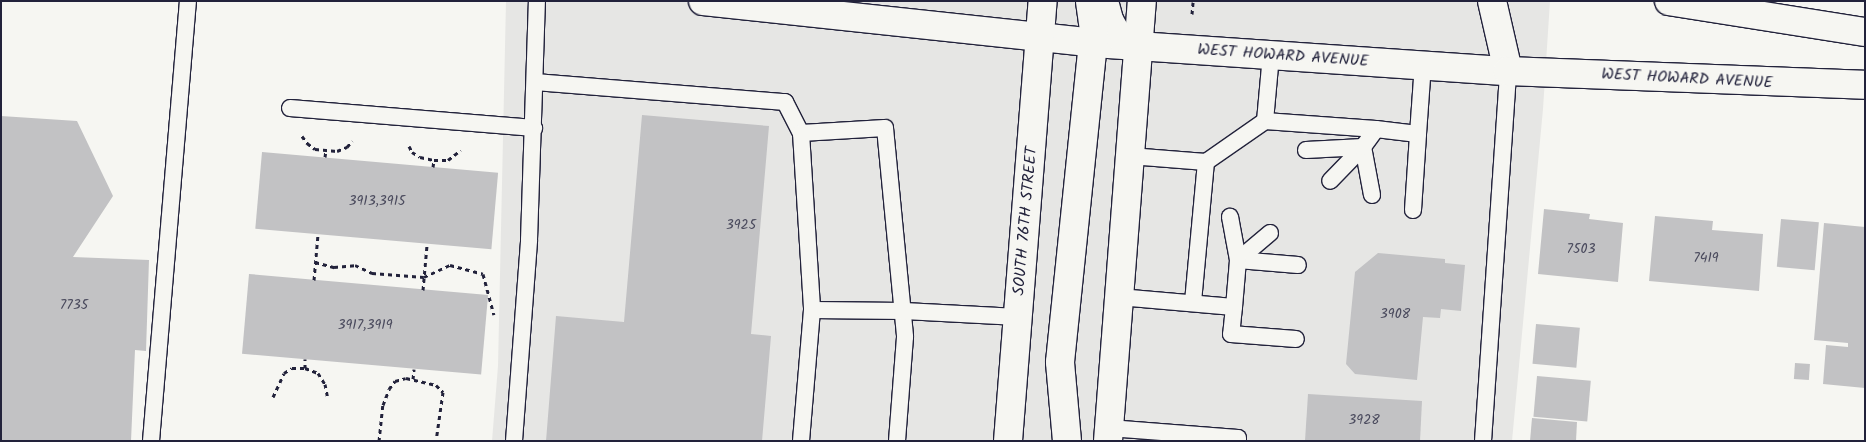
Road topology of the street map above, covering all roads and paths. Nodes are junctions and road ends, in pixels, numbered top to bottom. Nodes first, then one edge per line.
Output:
1 (188, 1) edge
2 (537, 1) edge
3 (702, 1) edge
4 (1044, 1) edge
5 (1090, 1) edge
6 (1104, 1) edge
7 (1142, 1) edge
8 (1492, 1) edge
9 (1670, 1) edge
10 (1192, 2) edge
11 (833, 9) edge
12 (1192, 14) dead end
13 (1865, 32) edge
14 (1040, 39) junction
15 (1093, 43) junction
16 (1138, 46) junction
17 (1271, 55) junction
18 (1423, 65) junction
19 (1508, 71) junction
20 (535, 82) junction
21 (1865, 86) edge
22 (290, 108) dead end
23 (1265, 121) junction
24 (534, 128) junction
25 (1376, 129) junction
26 (801, 133) junction
27 (1418, 134) junction
28 (1363, 147) junction
29 (326, 150) dead end
30 (1306, 150) dead end
31 (1130, 156) junction
32 (325, 157) dead end
33 (434, 160) dead end
34 (1206, 162) junction
35 (434, 167) dead end
36 (1330, 181) dead end
37 (1372, 195) dead end
38 (1413, 210) dead end
39 (1230, 217) dead end
40 (1270, 232) dead end
41 (318, 234) dead end
42 (427, 244) dead end
43 (1238, 260) junction
44 (315, 262) junction
45 (1298, 265) dead end
46 (424, 277) junction
47 (314, 280) dead end
48 (423, 290) dead end
49 (1119, 297) junction
50 (1193, 302) junction
51 (1234, 307) junction
52 (812, 310) junction
53 (904, 311) junction
54 (1018, 317) junction
55 (522, 331) junction
56 (1296, 339) dead end
57 (305, 359) dead end
58 (305, 368) junction
59 (414, 369) dead end
60 (413, 379) junction
61 (273, 397) dead end
62 (328, 399) dead end
63 (1109, 434) edge
64 (151, 441) edge
65 (379, 441) edge
66 (436, 441) edge
67 (514, 441) edge
68 (801, 441) edge
69 (898, 441) edge
70 (1008, 441) edge
71 (1067, 441) edge
72 (1238, 441) edge
73 (1483, 441) edge

1 - 64 lane
2 - 20 lane
3 - 11 street, WEST HOWARD AVENUE
4 - 14 street, SOUTH 76TH STREET
5 - 15 street
6 - 16 street
7 - 16 street
8 - 19 street
9 - 13 street
10 - 12 path
11 - 14 street, WEST HOWARD AVENUE
14 - 15 street, WEST HOWARD AVENUE
14 - 54 street, SOUTH 76TH STREET
15 - 16 street, WEST HOWARD AVENUE
15 - 71 street
16 - 17 street, WEST HOWARD AVENUE
16 - 31 street
17 - 18 street, WEST HOWARD AVENUE
17 - 23 lane
18 - 19 street, WEST HOWARD AVENUE
18 - 27 lane
19 - 21 street, WEST HOWARD AVENUE
19 - 73 lane
20 - 24 lane
20 - 26 lane
22 - 24 lane
23 - 25 lane
23 - 34 lane
24 - 55 lane
25 - 27 lane
25 - 28 lane
26 - 52 lane
26 - 53 lane
27 - 38 lane
28 - 30 lane
28 - 36 lane
28 - 37 lane
29 - 32 path
31 - 34 lane
31 - 49 street
33 - 35 path
34 - 50 lane
39 - 43 lane
40 - 43 lane
41 - 44 path
42 - 46 path
43 - 45 lane
43 - 51 lane
44 - 46 path
44 - 47 path
46 - 48 path
46 - 55 path
49 - 50 lane
49 - 63 street
50 - 51 lane
51 - 56 lane
52 - 53 lane
52 - 68 lane
53 - 54 lane
53 - 69 lane
54 - 70 street, SOUTH 76TH STREET
55 - 67 lane
57 - 58 path
58 - 61 path
58 - 62 path
59 - 60 path
60 - 65 path
60 - 66 path
63 - 72 lane

